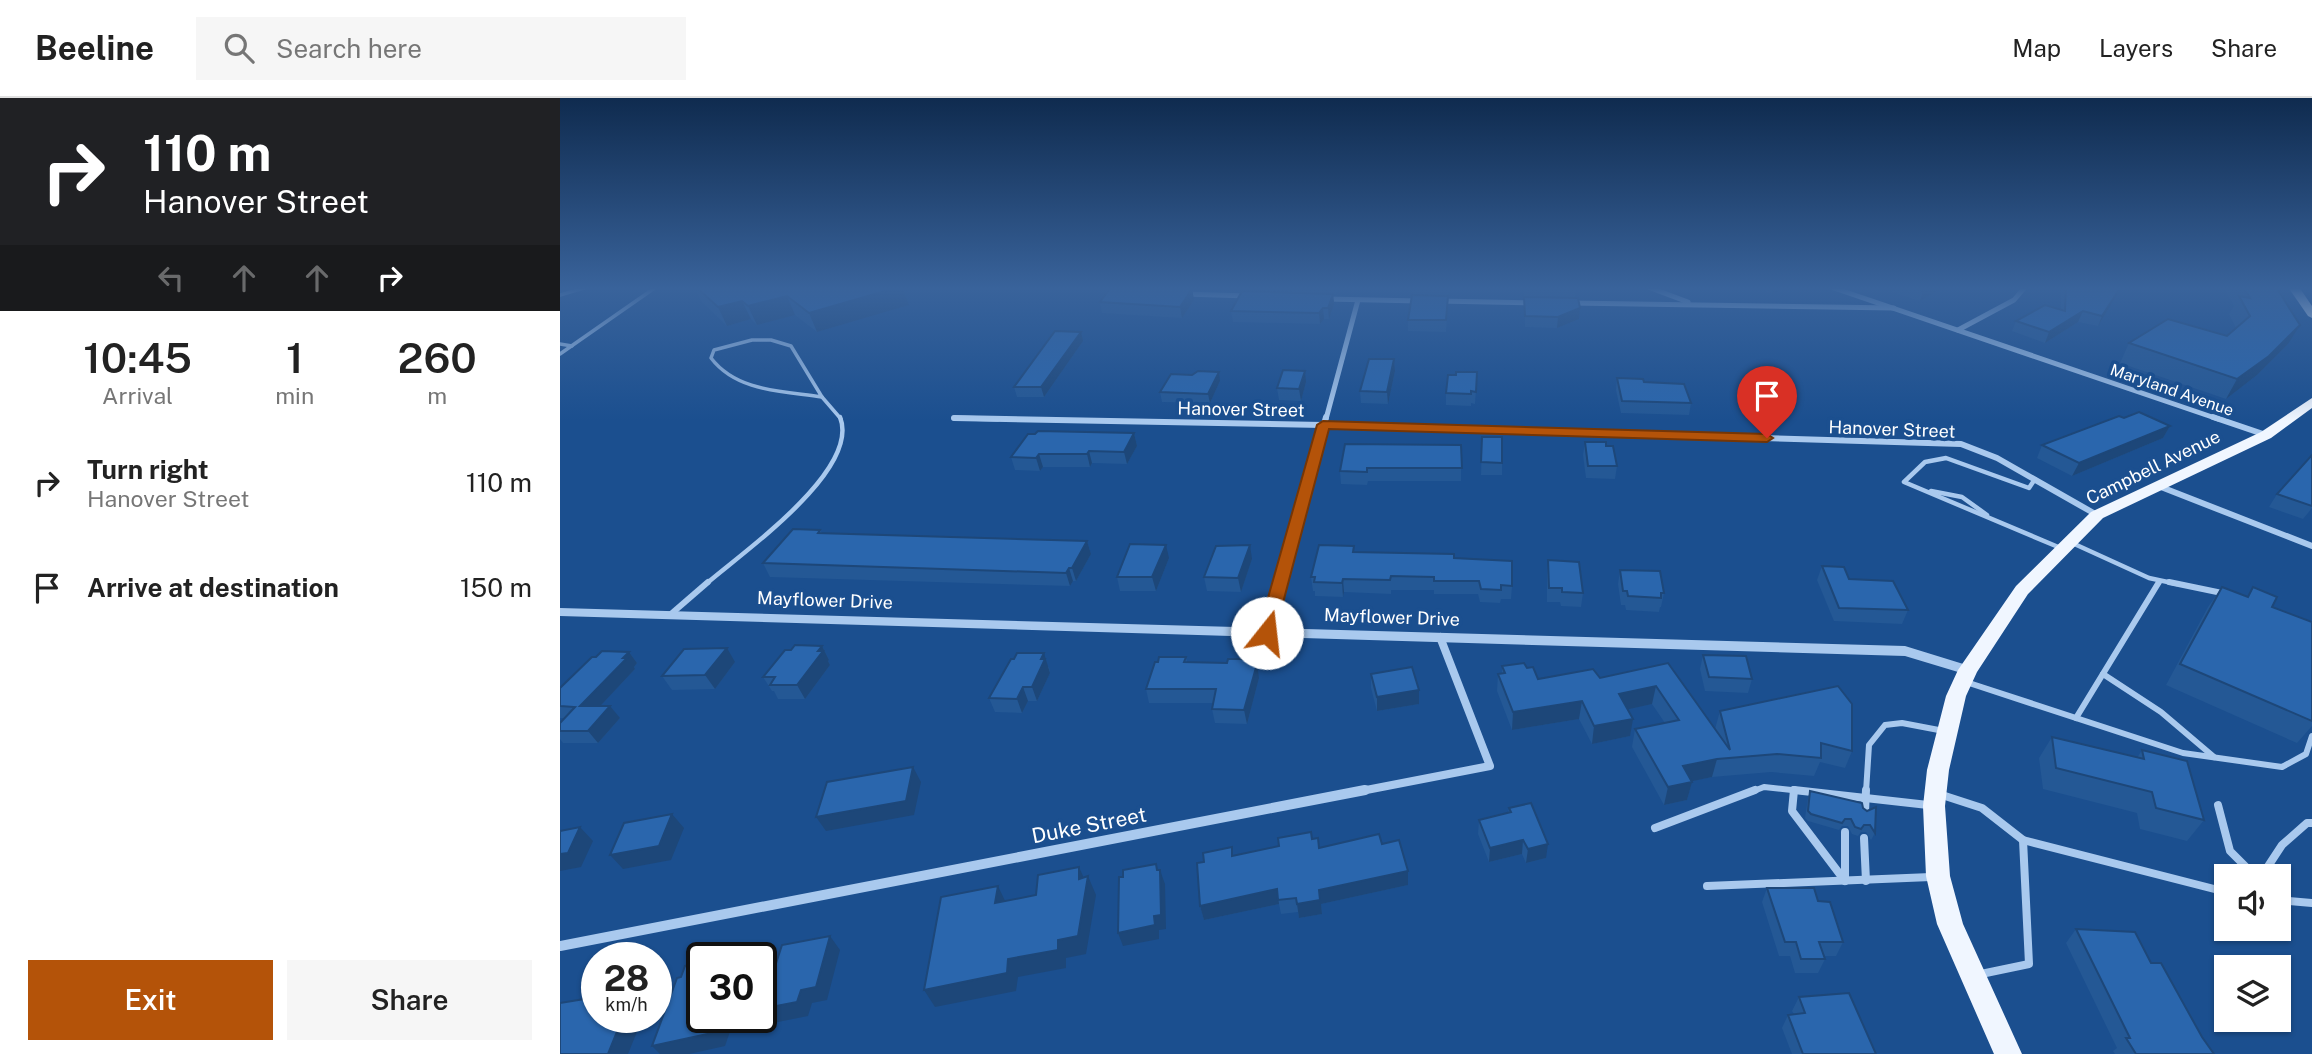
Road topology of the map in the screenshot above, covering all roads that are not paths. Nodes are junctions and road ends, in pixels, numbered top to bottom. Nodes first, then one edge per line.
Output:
1 (590, 332) edge
2 (1349, 332) edge
3 (1963, 332) edge
4 (560, 344) edge
5 (572, 346) junction
6 (560, 354) edge
7 (822, 397) junction
8 (2312, 401) edge
9 (954, 418) dead end
10 (1323, 425) junction
11 (2266, 435) junction
12 (2035, 480) junction
13 (2161, 487) junction
14 (1928, 491) joint
15 (2097, 515) junction
16 (1988, 516) joint
17 (2066, 545) junction
18 (2312, 546) edge
19 (2160, 581) junction
20 (2234, 598) edge
21 (560, 612) edge
22 (671, 614) junction
23 (1267, 633) junction
24 (1440, 637) junction
25 (2103, 674) junction
26 (1966, 676) junction
27 (2076, 718) junction
28 (1947, 732) junction
29 (2312, 736) edge
30 (2214, 757) junction
31 (1794, 790) junction
32 (1846, 797) junction
33 (1866, 799) junction
34 (1935, 800) junction
35 (2218, 805) dead end
36 (1846, 806) edge
37 (1865, 812) edge
38 (2312, 823) edge
39 (1655, 828) dead end
40 (1845, 832) dead end
41 (1864, 838) dead end
42 (2023, 840) junction
43 (2244, 864) edge
44 (2268, 864) edge
45 (1938, 876) junction
46 (1845, 881) junction
47 (1866, 881) junction
48 (1707, 886) dead end
49 (2214, 889) edge
50 (2291, 901) edge
51 (2312, 903) edge
52 (560, 946) edge
53 (1971, 975) junction
54 (2008, 1054) edge

1 - 5 lane
2 - 10 street
3 - 11 street, Maryland Avenue
4 - 5 lane
5 - 6 lane
7 - 7 lane
7 - 22 lane
8 - 11 main road, Campbell Avenue
9 - 10 street, Hanover Street
10 - 12 street, Hanover Street
10 - 23 street
11 - 13 main road, Campbell Avenue
12 - 14 lane
12 - 15 street, Hanover Street
13 - 15 main road, Campbell Avenue
13 - 18 street
14 - 16 lane
15 - 17 main road, Campbell Avenue
16 - 17 lane
17 - 19 lane
17 - 26 main road, Campbell Avenue
19 - 20 lane
19 - 25 lane
21 - 22 street, Mayflower Drive
22 - 23 street, Mayflower Drive
23 - 24 street, Mayflower Drive
24 - 26 street, Mayflower Drive
24 - 52 street, Duke Street
25 - 27 lane
25 - 30 lane
26 - 27 lane
26 - 28 main road, Campbell Avenue
27 - 30 lane
28 - 33 lane
28 - 34 main road, Campbell Avenue
29 - 30 lane
31 - 32 lane
31 - 39 lane
31 - 46 lane
32 - 33 lane
32 - 36 lane
33 - 34 lane
33 - 37 lane
34 - 42 lane
34 - 45 main road, Campbell Avenue
35 - 43 lane
38 - 44 lane
40 - 46 lane
41 - 47 lane
42 - 49 lane
42 - 53 lane
45 - 47 lane
45 - 53 main road, Campbell Avenue
46 - 47 lane
46 - 48 lane
50 - 51 lane
53 - 54 main road, Campbell Avenue

